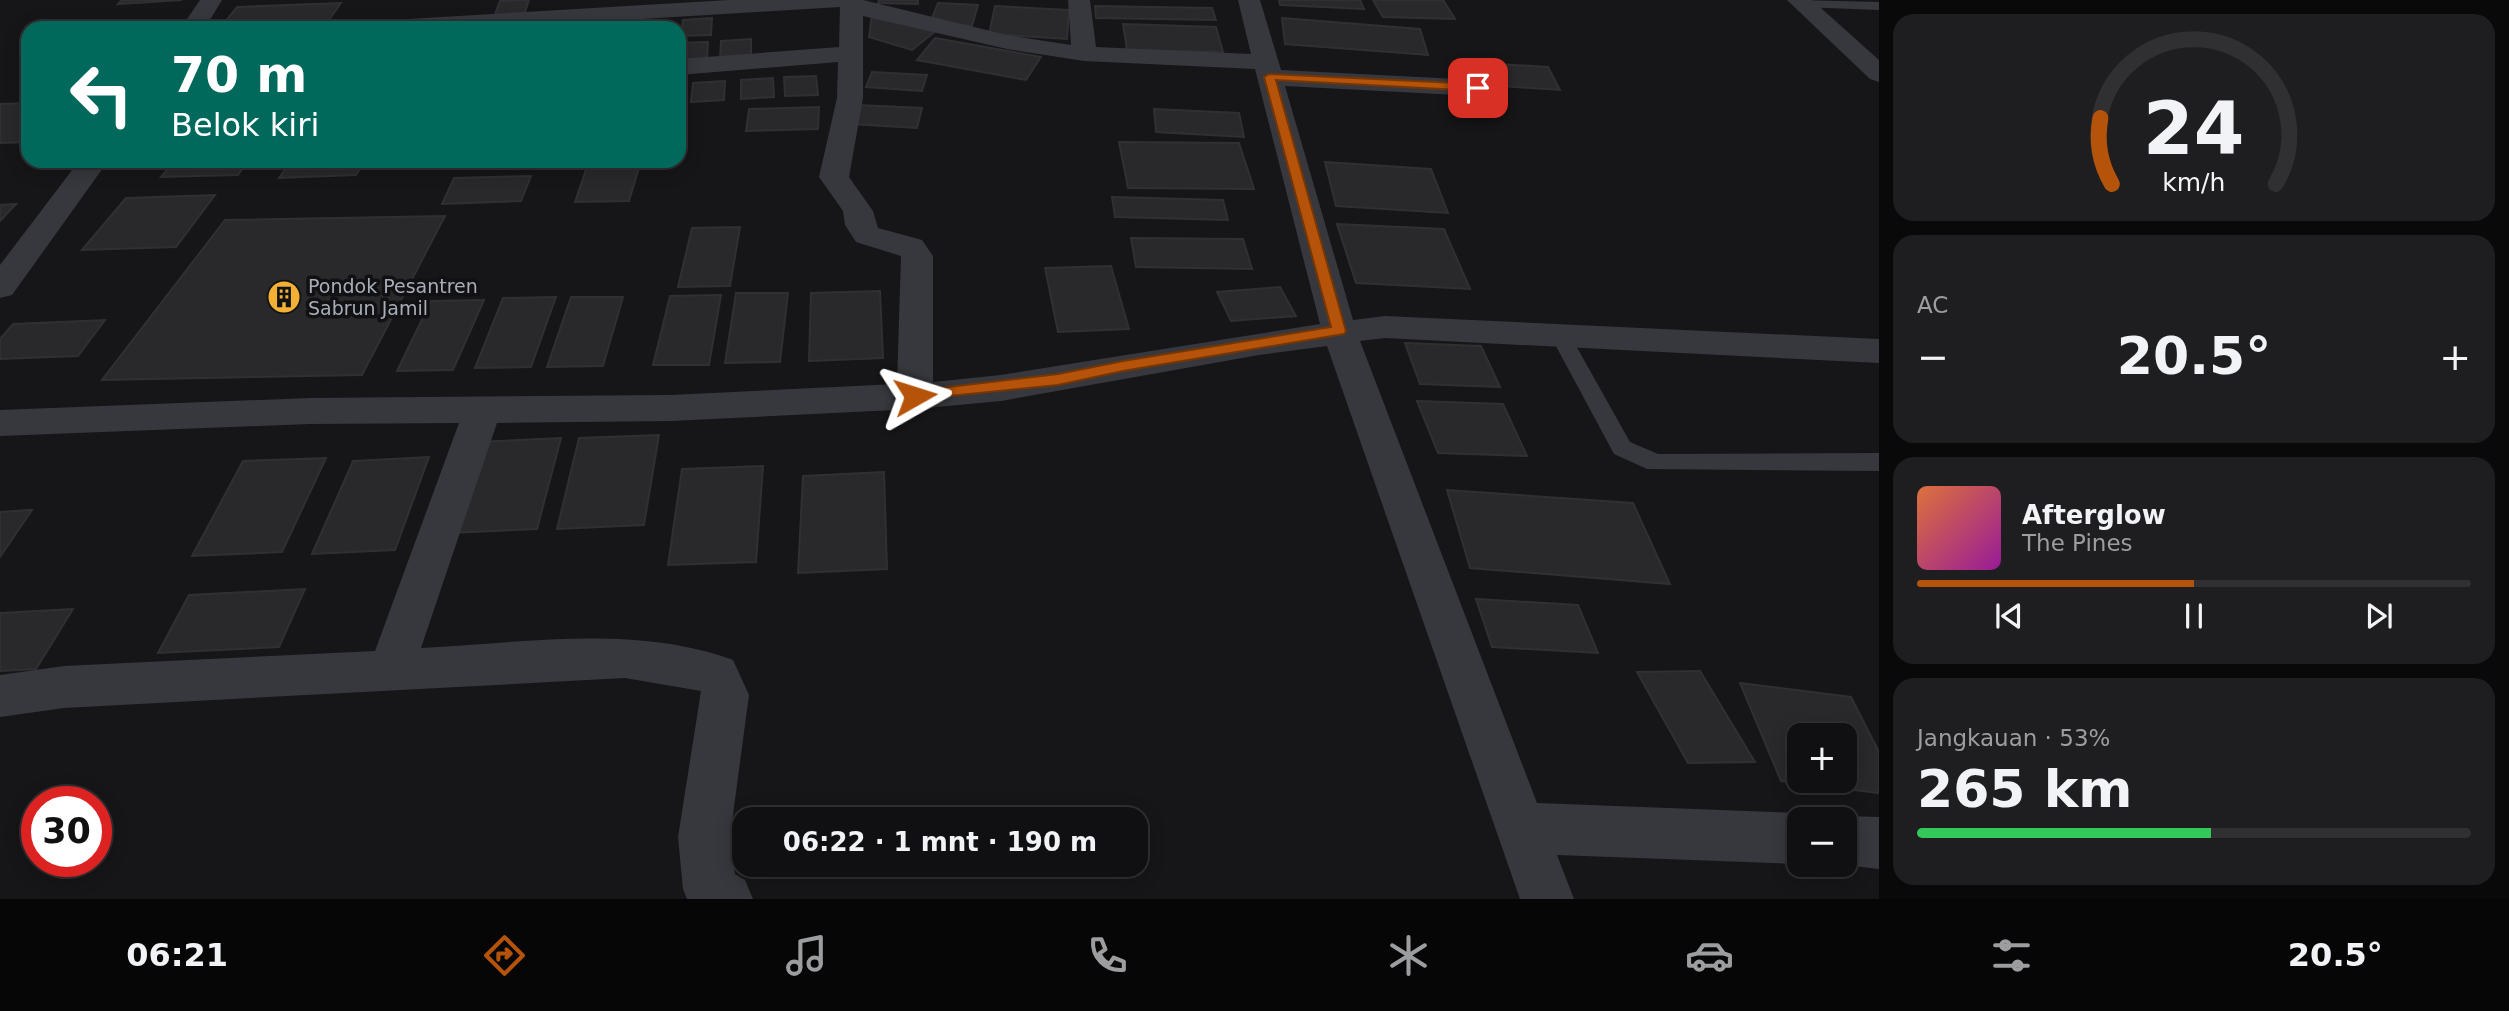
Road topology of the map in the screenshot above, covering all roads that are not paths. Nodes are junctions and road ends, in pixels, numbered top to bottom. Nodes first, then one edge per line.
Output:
1 (211, 0) edge
2 (1079, 0) edge
3 (1249, 0) edge
4 (1800, 1) edge
5 (850, 2) edge
6 (1879, 6) edge
7 (198, 21) edge
8 (502, 21) edge
9 (851, 54) junction
10 (1084, 54) junction
11 (686, 66) edge
12 (1267, 70) junction
13 (1879, 74) edge
14 (1478, 88) dead end
15 (89, 168) edge
16 (2, 282) edge
17 (1339, 331) junction
18 (1560, 335) junction
19 (1879, 351) edge
20 (915, 396) junction
21 (483, 409) junction
22 (0, 423) edge
23 (1879, 462) edge
24 (390, 673) junction
25 (0, 696) edge
26 (1523, 828) junction
27 (1787, 839) edge
28 (1857, 842) edge
29 (1879, 843) edge
30 (726, 899) edge
31 (1547, 899) edge

1 - 7 street
2 - 10 street
3 - 12 street
4 - 6 lane
4 - 13 street
5 - 8 street
5 - 9 street
5 - 10 street
9 - 11 street
9 - 20 street
10 - 12 street
12 - 14 street
12 - 17 street
15 - 16 street
17 - 18 street
17 - 20 street
17 - 26 street
18 - 19 street
18 - 23 lane
20 - 21 street
21 - 22 street
21 - 24 street
24 - 25 street
24 - 30 street
26 - 27 street
26 - 31 street
28 - 29 street

